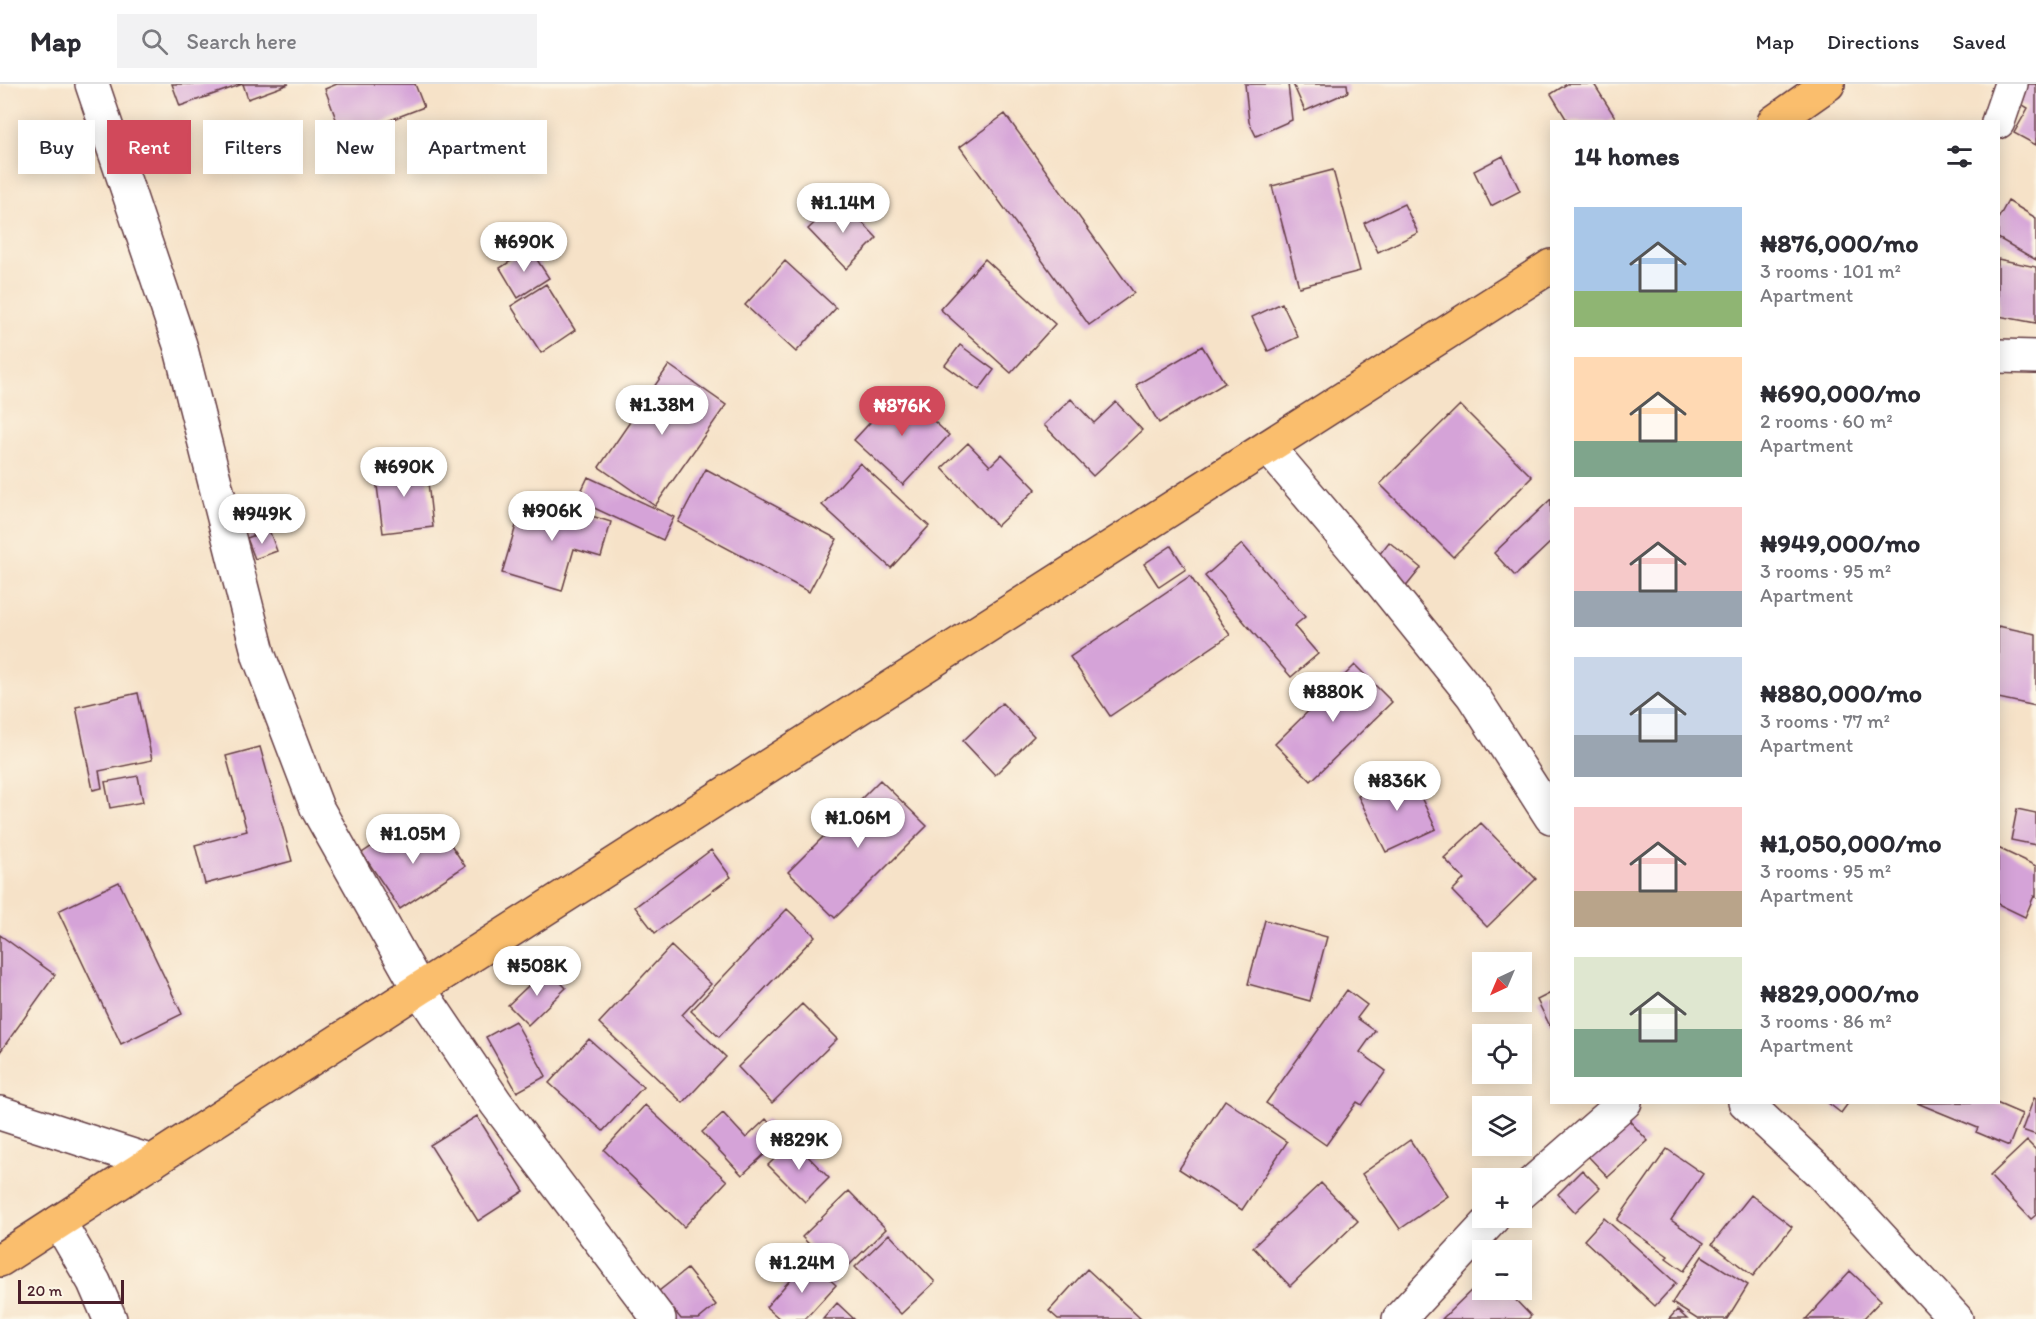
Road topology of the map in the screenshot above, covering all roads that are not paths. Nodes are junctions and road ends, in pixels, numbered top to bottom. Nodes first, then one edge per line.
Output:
1 (92, 84) edge
2 (1828, 84) edge
3 (2011, 84) edge
4 (1777, 120) edge
5 (1999, 120) edge
6 (1550, 267) edge
7 (2000, 356) edge
8 (2036, 357) edge
9 (1268, 447) junction
10 (1550, 815) edge
11 (419, 989) junction
12 (1623, 1104) edge
13 (1747, 1104) edge
14 (0, 1113) edge
15 (152, 1162) junction
16 (1532, 1183) edge
17 (59, 1222) junction
18 (1484, 1228) edge
19 (0, 1260) edge
20 (110, 1319) edge
21 (659, 1319) edge
22 (1399, 1319) edge
23 (1956, 1319) edge

1 - 11 street
2 - 4 main road
3 - 5 street
6 - 9 main road
7 - 8 street
9 - 10 street
9 - 11 main road
11 - 15 main road
11 - 21 street
12 - 16 street
13 - 23 street
14 - 15 street
15 - 17 main road
17 - 19 main road
17 - 20 street
18 - 22 street

